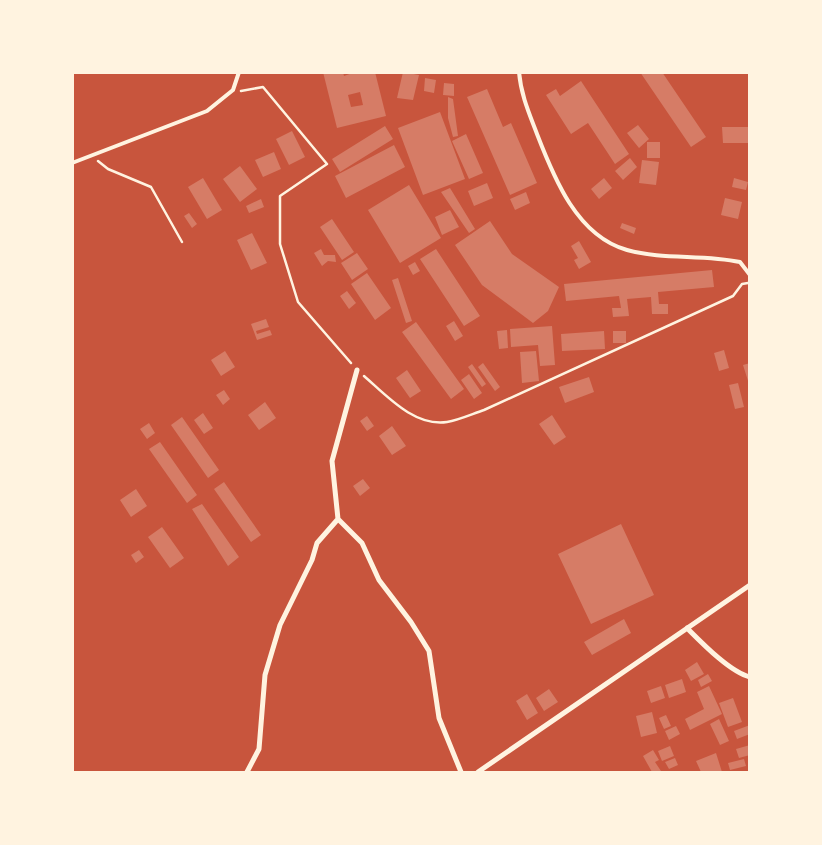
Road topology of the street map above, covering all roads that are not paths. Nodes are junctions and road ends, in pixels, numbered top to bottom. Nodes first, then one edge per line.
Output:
1 (239, 72) edge
2 (519, 72) edge
3 (72, 163) edge
4 (750, 275) edge
5 (358, 370) road end
6 (338, 519) junction
7 (750, 585) edge
8 (687, 628) junction
9 (750, 677) edge
10 (247, 772) edge
11 (461, 772) edge
12 (478, 772) edge

1 - 3 lane
2 - 4 lane
5 - 6 street
6 - 10 street
6 - 11 street
7 - 8 street
8 - 9 street
8 - 12 street

